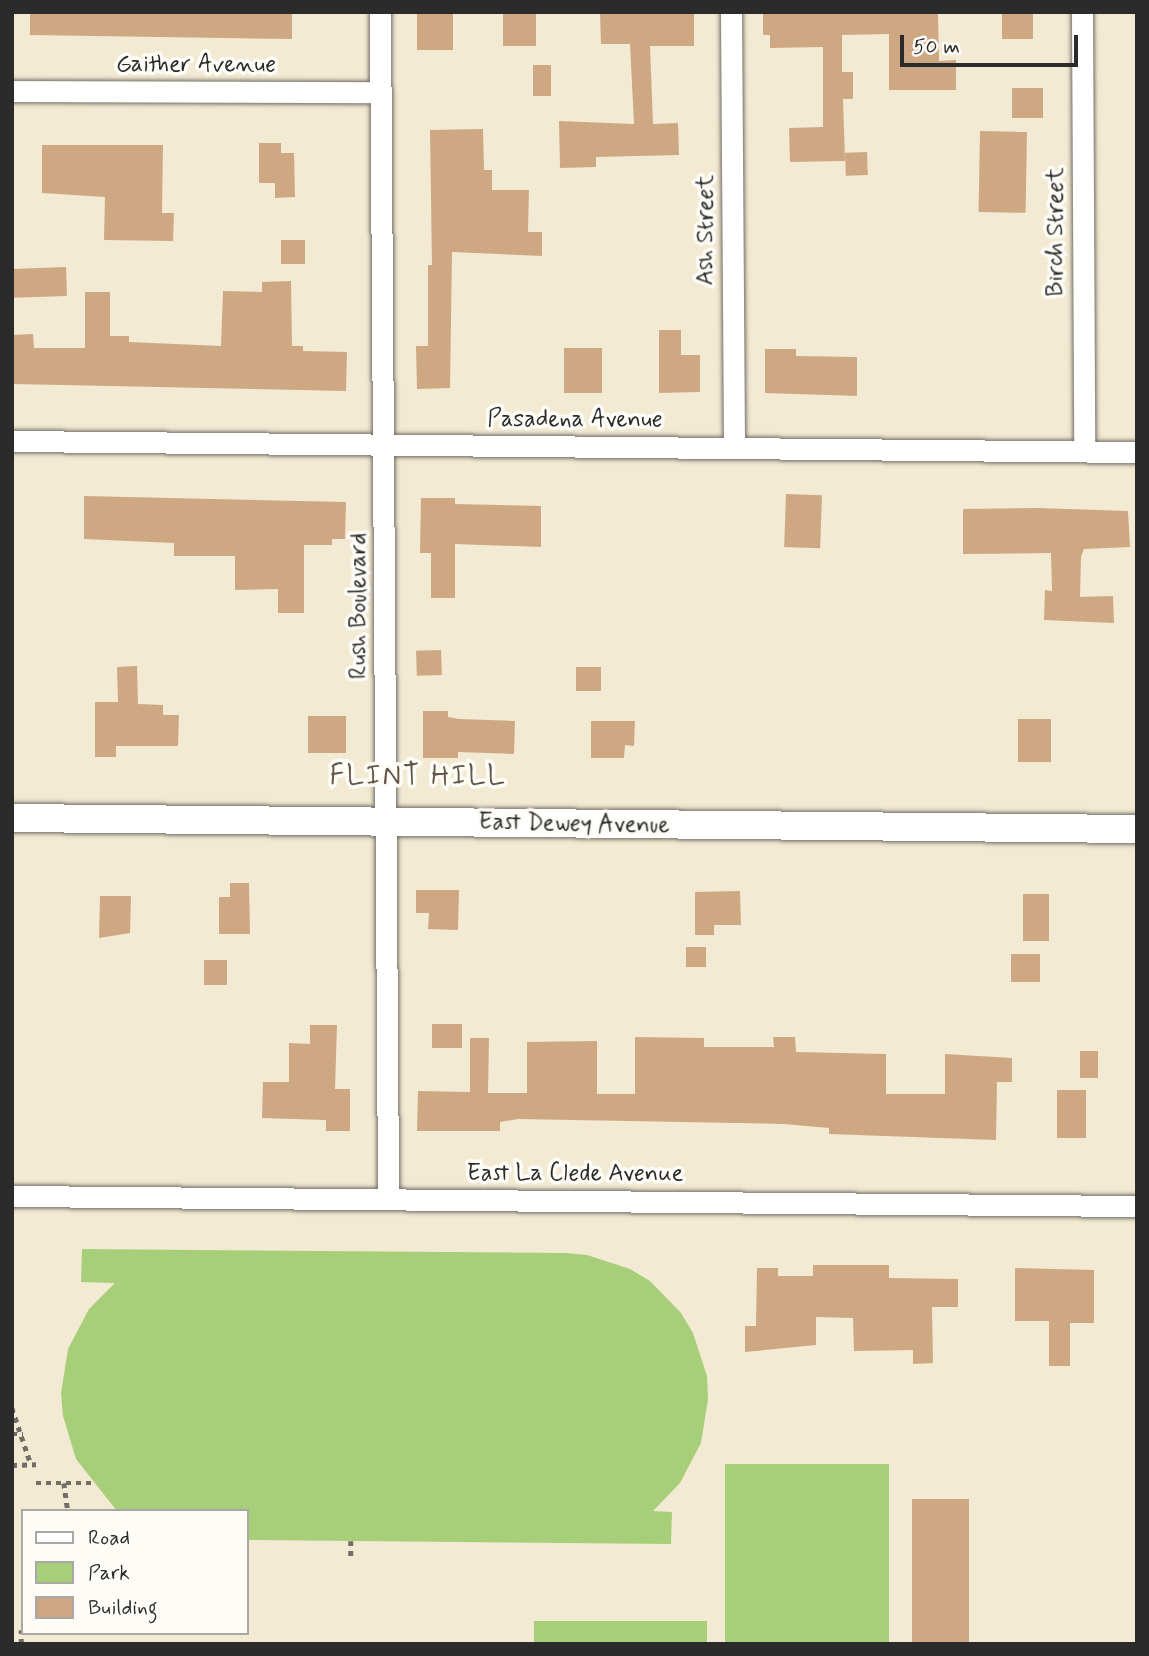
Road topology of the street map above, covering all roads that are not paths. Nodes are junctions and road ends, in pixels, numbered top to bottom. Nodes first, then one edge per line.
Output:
1 (380, 12) edge
2 (731, 12) edge
3 (1082, 12) edge
4 (12, 91) edge
5 (379, 92) junction
6 (12, 441) edge
7 (384, 445) junction
8 (734, 447) junction
9 (1084, 452) junction
10 (1137, 452) edge
11 (12, 818) edge
12 (386, 823) junction
13 (1137, 829) edge
14 (12, 1196) edge
15 (388, 1199) junction
16 (1137, 1206) edge

1 - 5 street, Rush Boulevard
2 - 8 street, Ash Street
3 - 9 street, Birch Street
4 - 5 street, Gaither Avenue
5 - 7 street, Rush Boulevard
6 - 7 street, Pasadena Avenue
7 - 8 street, Pasadena Avenue
7 - 12 street, Rush Boulevard
8 - 9 street, Pasadena Avenue
9 - 10 street, Pasadena Avenue
11 - 12 street, East Dewey Avenue
12 - 13 street, East Dewey Avenue
12 - 15 street, Rush Boulevard
14 - 15 street, East La Clede Avenue
15 - 16 street, East La Clede Avenue

